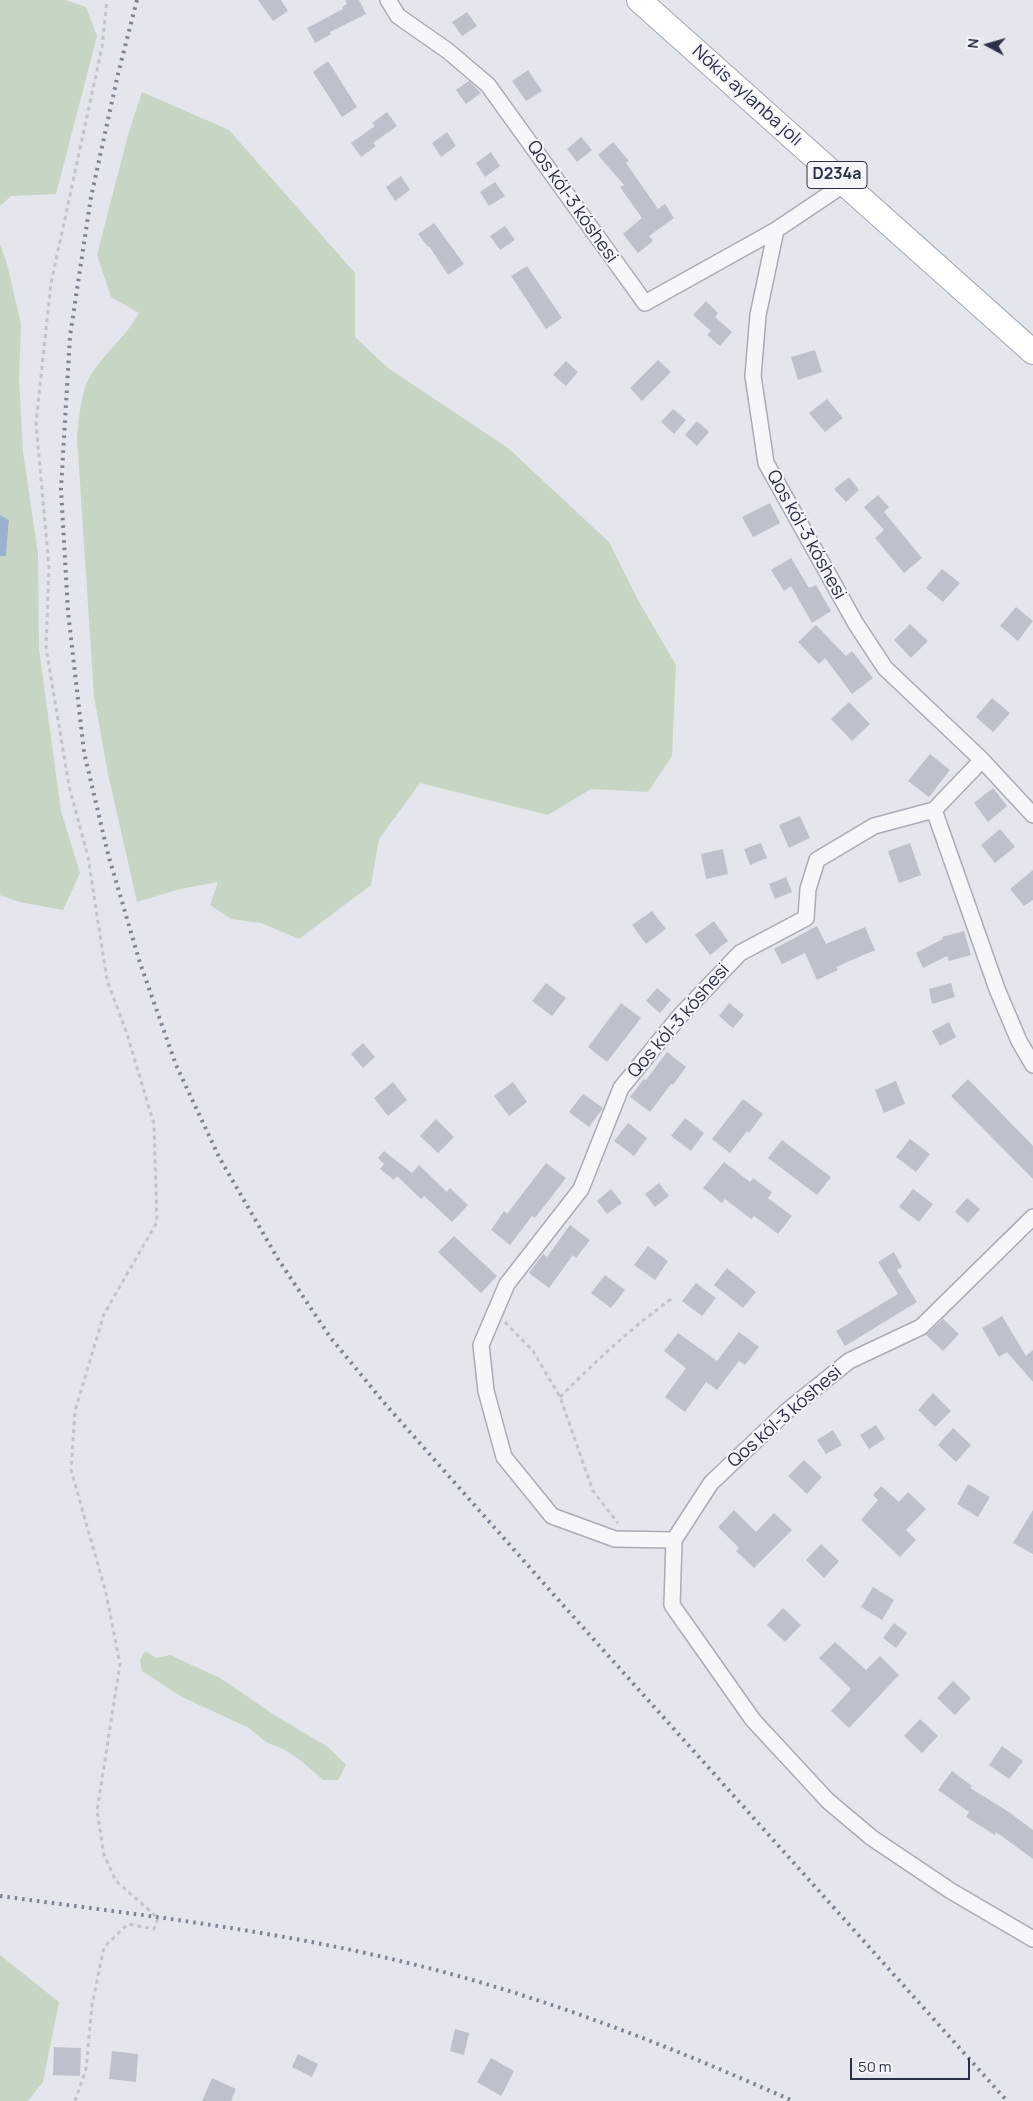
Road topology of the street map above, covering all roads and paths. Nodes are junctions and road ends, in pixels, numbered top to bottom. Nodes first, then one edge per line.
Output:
1 (107, 0) edge
2 (388, 0) edge
3 (639, 0) edge
4 (846, 183) junction
5 (776, 230) junction
6 (1033, 352) edge
7 (982, 760) junction
8 (934, 810) junction
9 (1033, 815) edge
10 (1033, 1065) edge
11 (1033, 1217) edge
12 (674, 1297) dead end
13 (495, 1311) junction
14 (560, 1398) junction
15 (631, 1540) junction
16 (674, 1540) junction
17 (1033, 1939) edge
18 (75, 2101) edge

1 - 18 path
2 - 5 street, Qos kól-3 kóshesi
3 - 4 main road, Nókis aylanba jolı / D234a
4 - 5 street, Qos kól-3 kóshesi
4 - 6 main road, Nókis aylanba jolı / D234a
5 - 7 street, Qos kól-3 kóshesi
7 - 8 street
7 - 9 street, Qos kól-3 kóshesi
8 - 10 street
8 - 13 street, Qos kól-3 kóshesi
11 - 16 street, Qos kól-3 kóshesi
12 - 14 path
13 - 14 path
13 - 15 street, Qos kól-3 kóshesi
14 - 15 path
15 - 16 street
16 - 17 street

